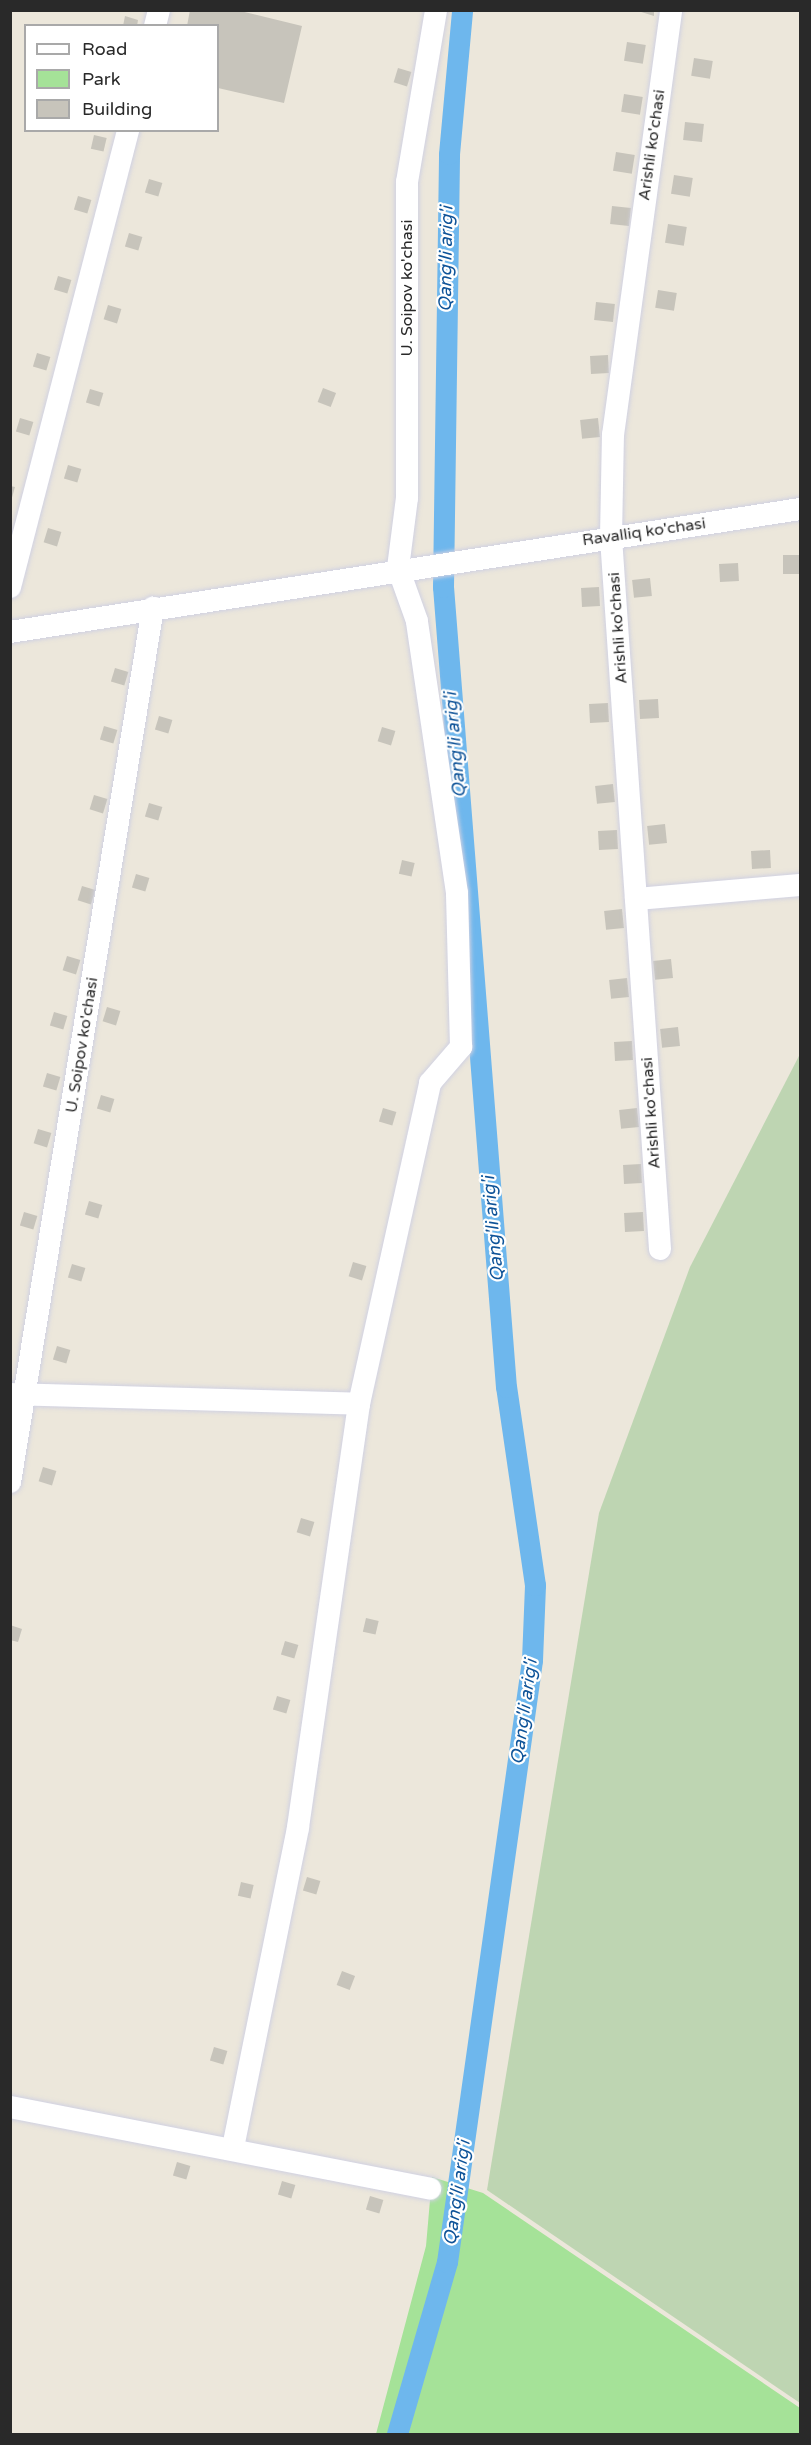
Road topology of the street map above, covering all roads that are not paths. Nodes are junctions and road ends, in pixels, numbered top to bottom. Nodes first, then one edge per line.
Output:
1 (436, 10) edge
2 (671, 10) edge
3 (127, 132) edge
4 (801, 509) edge
5 (611, 537) junction
6 (404, 567) junction
7 (10, 587) edge
8 (153, 608) junction
9 (10, 632) edge
10 (801, 885) edge
11 (636, 899) junction
12 (660, 1249) dead end
13 (18, 1394) edge
14 (359, 1404) junction
15 (10, 1482) edge
16 (10, 2107) edge
17 (232, 2147) junction
18 (430, 2189) dead end

1 - 6 street, U. Soipov ko'chasi
2 - 5 street, Arishli ko'chasi
3 - 7 street
4 - 5 street, Ravalliq ko'chasi
5 - 6 street, Ravalliq ko'chasi
5 - 11 street, Arishli ko'chasi
6 - 8 street, Ravalliq ko'chasi
6 - 14 street
8 - 9 street, Ravalliq ko'chasi
8 - 13 street, U. Soipov ko'chasi
10 - 11 street
11 - 12 street, Arishli ko'chasi
13 - 14 street
13 - 15 street, U. Soipov ko'chasi
14 - 17 street
16 - 17 street
17 - 18 street

